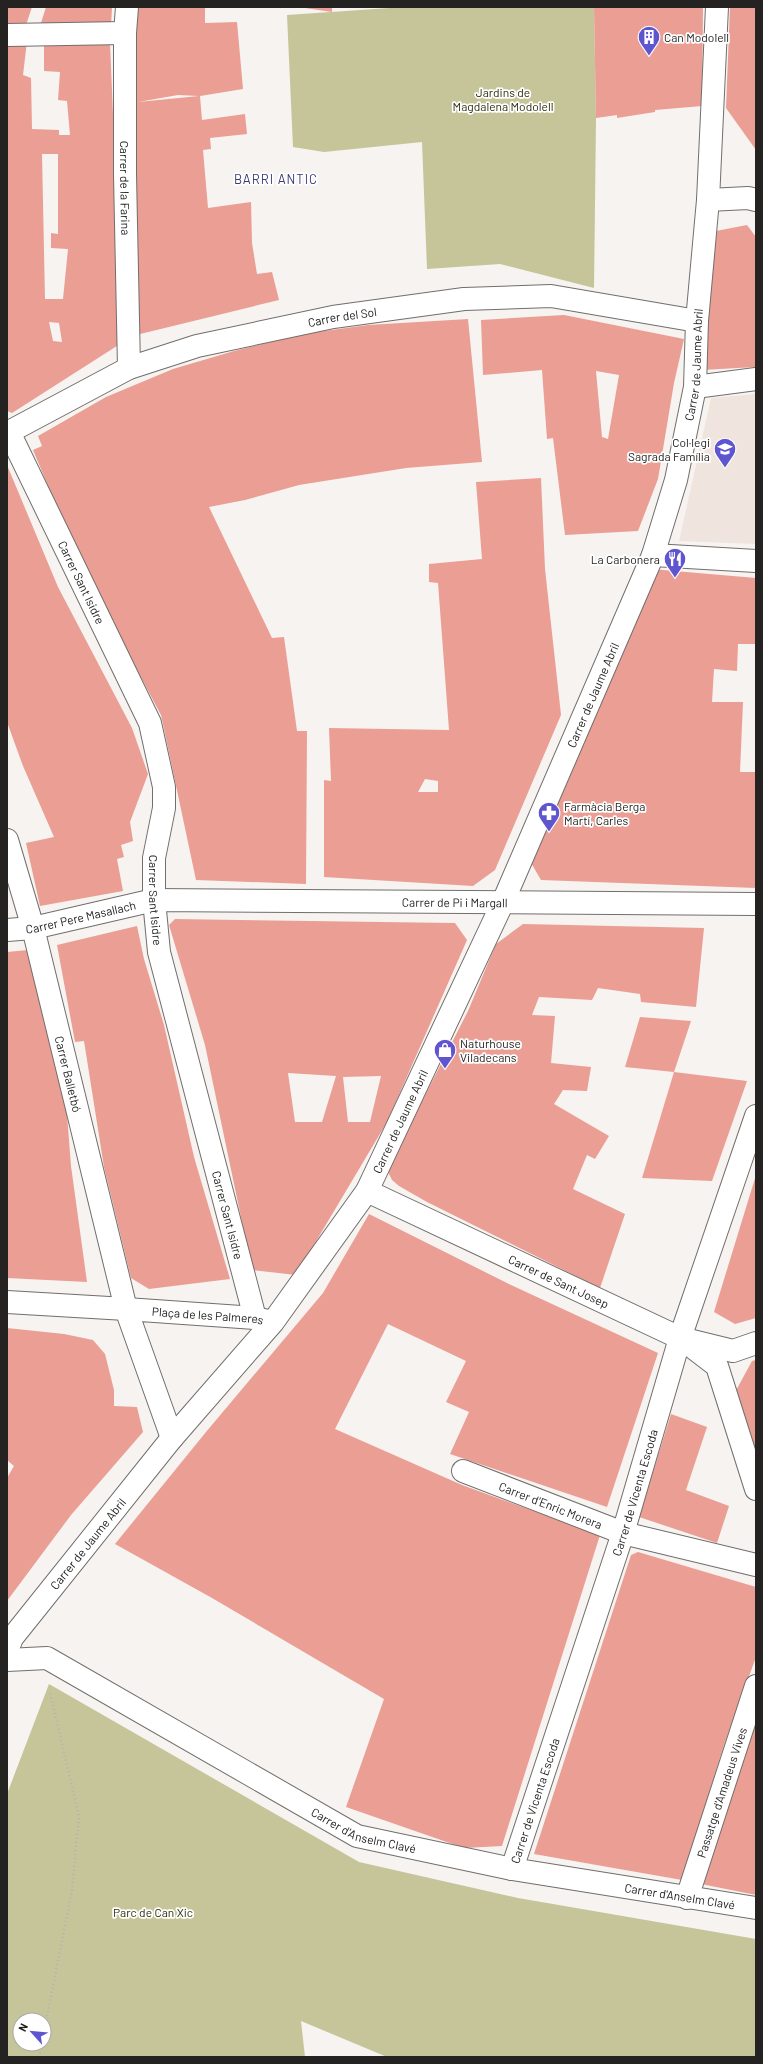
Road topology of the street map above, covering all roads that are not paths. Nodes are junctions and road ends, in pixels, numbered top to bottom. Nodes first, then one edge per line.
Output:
1 (127, 7) edge
2 (717, 7) edge
3 (125, 33) junction
4 (7, 35) edge
5 (708, 200) junction
6 (756, 200) edge
7 (697, 321) junction
8 (129, 368) junction
9 (756, 379) edge
10 (695, 387) junction
11 (8, 433) edge
12 (653, 555) junction
13 (756, 561) edge
14 (7, 840) edge
15 (154, 900) junction
16 (503, 902) junction
17 (756, 904) edge
18 (33, 928) junction
19 (7, 930) edge
20 (756, 1116) edge
21 (367, 1191) junction
22 (7, 1302) edge
23 (126, 1309) junction
24 (264, 1320) junction
25 (680, 1338) junction
26 (756, 1343) edge
27 (172, 1438) junction
28 (463, 1471) dead end
29 (756, 1489) edge
30 (623, 1533) junction
31 (756, 1565) edge
32 (7, 1650) edge
33 (7, 1660) edge
34 (756, 1686) edge
35 (512, 1869) junction
36 (687, 1898) junction
37 (756, 1908) edge

1 - 3 street, Carrer de la Farina
2 - 5 street, Carrer de Jaume Abril
3 - 4 street
3 - 8 street, Carrer de la Farina
5 - 6 street
5 - 7 street, Carrer de Jaume Abril
7 - 8 street, Carrer del Sol
7 - 10 street, Carrer de Jaume Abril
8 - 11 street, Carrer del Sol
9 - 10 street
10 - 12 street, Carrer de Jaume Abril
11 - 15 street, Carrer Sant Isidre
12 - 13 street
12 - 16 street, Carrer de Jaume Abril
14 - 18 street, Carrer Balletbó
15 - 16 street, Carrer de Pi i Margall
15 - 18 street, Carrer Pere Masallach
15 - 24 street, Carrer Sant Isidre
16 - 17 street, Carrer de Pi i Margall
16 - 21 street, Carrer de Jaume Abril
18 - 19 street, Carrer Pere Masallach
18 - 23 street, Carrer Balletbó
20 - 25 street, Carrer de Vicenta Escoda
21 - 24 street, Carrer de Jaume Abril
21 - 25 street, Carrer de Sant Josep
22 - 23 street, Plaça de les Palmeres
23 - 24 street, Plaça de les Palmeres
23 - 27 street
24 - 27 street, Plaça de les Palmeres
25 - 26 street, Carrer de Sant Josep
25 - 29 street
25 - 30 street, Carrer de Vicenta Escoda
27 - 32 street, Carrer de Jaume Abril
28 - 30 street, Carrer d'Enric Morera
30 - 31 street, Carrer d'Enric Morera
30 - 35 street, Carrer de Vicenta Escoda
33 - 35 street, Carrer d'Anselm Clavé
34 - 36 street, Passatge d'Amadeus Vives
35 - 36 street, Carrer d'Anselm Clavé
36 - 37 street, Carrer d'Anselm Clavé

